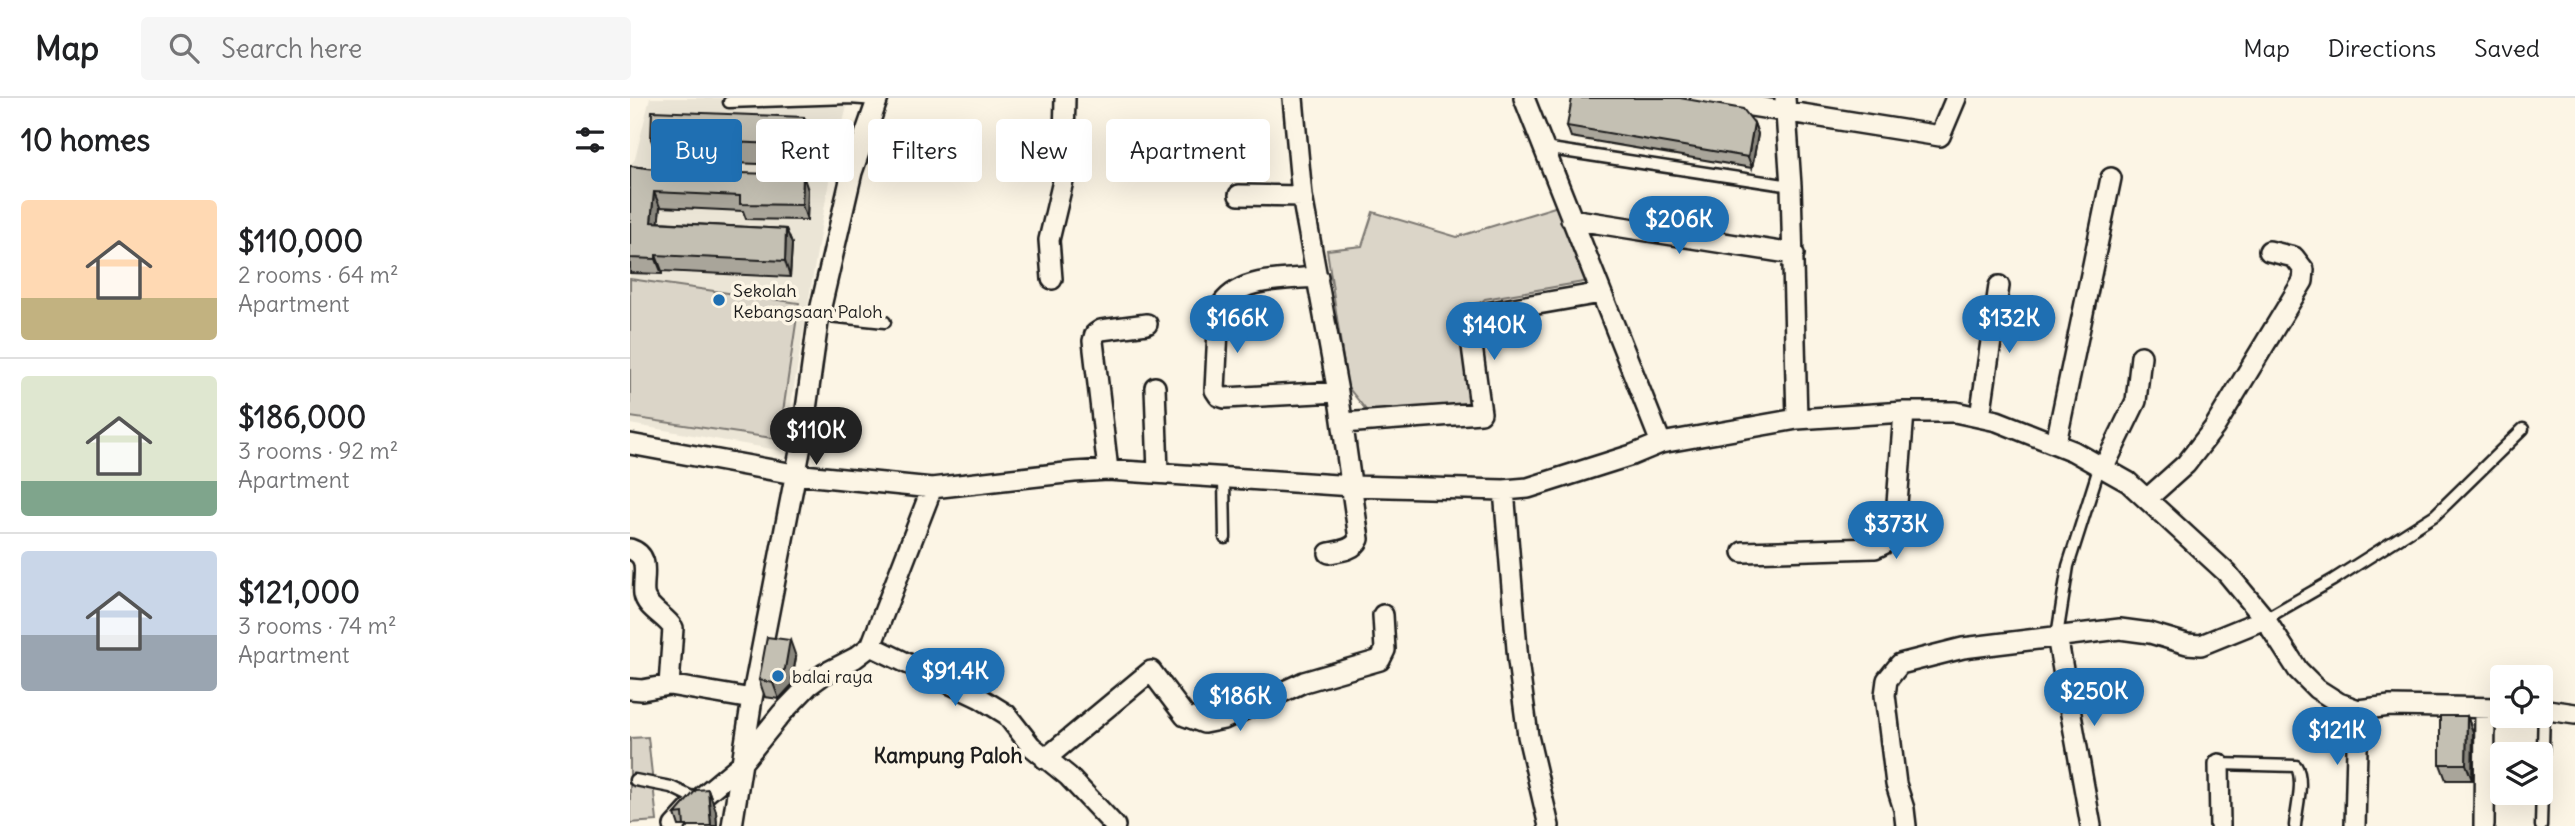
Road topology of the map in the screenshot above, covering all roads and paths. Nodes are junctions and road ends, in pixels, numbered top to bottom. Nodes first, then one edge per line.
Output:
1 (1065, 98) edge
2 (1293, 98) edge
3 (1524, 98) edge
4 (1701, 98) edge
5 (1956, 98) edge
6 (877, 99) edge
7 (729, 102) dead end
8 (1786, 104) edge
9 (1544, 148) junction
10 (2111, 178) dead end
11 (1791, 186) junction
12 (1239, 195) dead end
13 (1302, 196) junction
14 (1572, 219) junction
15 (2269, 251) dead end
16 (1794, 254) junction
17 (1318, 277) junction
18 (1052, 279) dead end
19 (1999, 286) dead end
20 (1601, 293) junction
21 (819, 315) junction
22 (885, 322) dead end
23 (1147, 324) dead end
24 (2140, 356) dead end
25 (1155, 387) dead end
26 (1338, 391) junction
27 (1904, 412) junction
28 (1980, 417) junction
29 (1797, 419) junction
30 (1343, 423) junction
31 (2523, 429) dead end
32 (1661, 443) junction
33 (2056, 443) junction
34 (630, 444) edge
35 (2102, 466) junction
36 (1108, 471) junction
37 (794, 474) junction
38 (1158, 474) junction
39 (1224, 478) junction
40 (1352, 486) junction
41 (932, 488) junction
42 (1504, 490) junction
43 (2147, 498) junction
44 (1225, 538) dead end
45 (630, 550) edge
46 (1743, 552) dead end
47 (1329, 554) dead end
48 (1383, 615) dead end
49 (2265, 619) junction
50 (2057, 636) junction
51 (871, 646) junction
52 (669, 685) junction
53 (630, 689) edge
54 (752, 699) junction
55 (2490, 708) edge
56 (2358, 710) junction
57 (2553, 710) edge
58 (2575, 713) edge
59 (2492, 728) edge
60 (2542, 728) edge
61 (1045, 760) junction
62 (2219, 764) joint
63 (740, 765) junction
64 (635, 780) dead end
65 (698, 800) junction
66 (674, 826) edge
67 (732, 826) edge
68 (1115, 826) edge
69 (1549, 826) edge
70 (1906, 826) edge
71 (2091, 826) edge
72 (2220, 826) edge
73 (2295, 826) edge
74 (2355, 826) edge
75 (2484, 826) edge
76 (2541, 826) edge

1 - 18 street
2 - 13 street
3 - 9 street
4 - 8 street
5 - 8 street
6 - 7 lane
6 - 21 street
8 - 11 street
9 - 11 lane
9 - 14 street
10 - 33 street
11 - 16 street
12 - 13 street
13 - 17 street
14 - 16 street
14 - 20 street
15 - 43 street
16 - 29 street
17 - 26 street
17 - 26 street
19 - 28 street
20 - 30 street
20 - 32 street
21 - 22 lane
21 - 37 street
23 - 36 street
24 - 35 street
25 - 38 street
26 - 30 street
27 - 28 street
27 - 29 street
27 - 46 street
28 - 33 street
29 - 32 street
30 - 40 street
31 - 49 lane
32 - 42 street
33 - 35 street
34 - 37 street
35 - 43 street
35 - 50 lane
36 - 38 street
36 - 41 street
37 - 41 street
37 - 54 street
38 - 39 street
39 - 40 street
39 - 44 lane
40 - 42 street
40 - 47 street
41 - 51 street
42 - 69 street
43 - 49 street
45 - 52 street
48 - 61 street
49 - 50 street
49 - 56 street
50 - 70 street
50 - 71 street
51 - 61 street
51 - 63 street
52 - 53 street
52 - 54 street
54 - 63 street
55 - 56 street
56 - 74 street
57 - 58 street
59 - 75 street
60 - 76 lane
61 - 68 street
62 - 72 street
62 - 73 lane
63 - 65 street
63 - 67 street
64 - 65 lane
65 - 66 street

